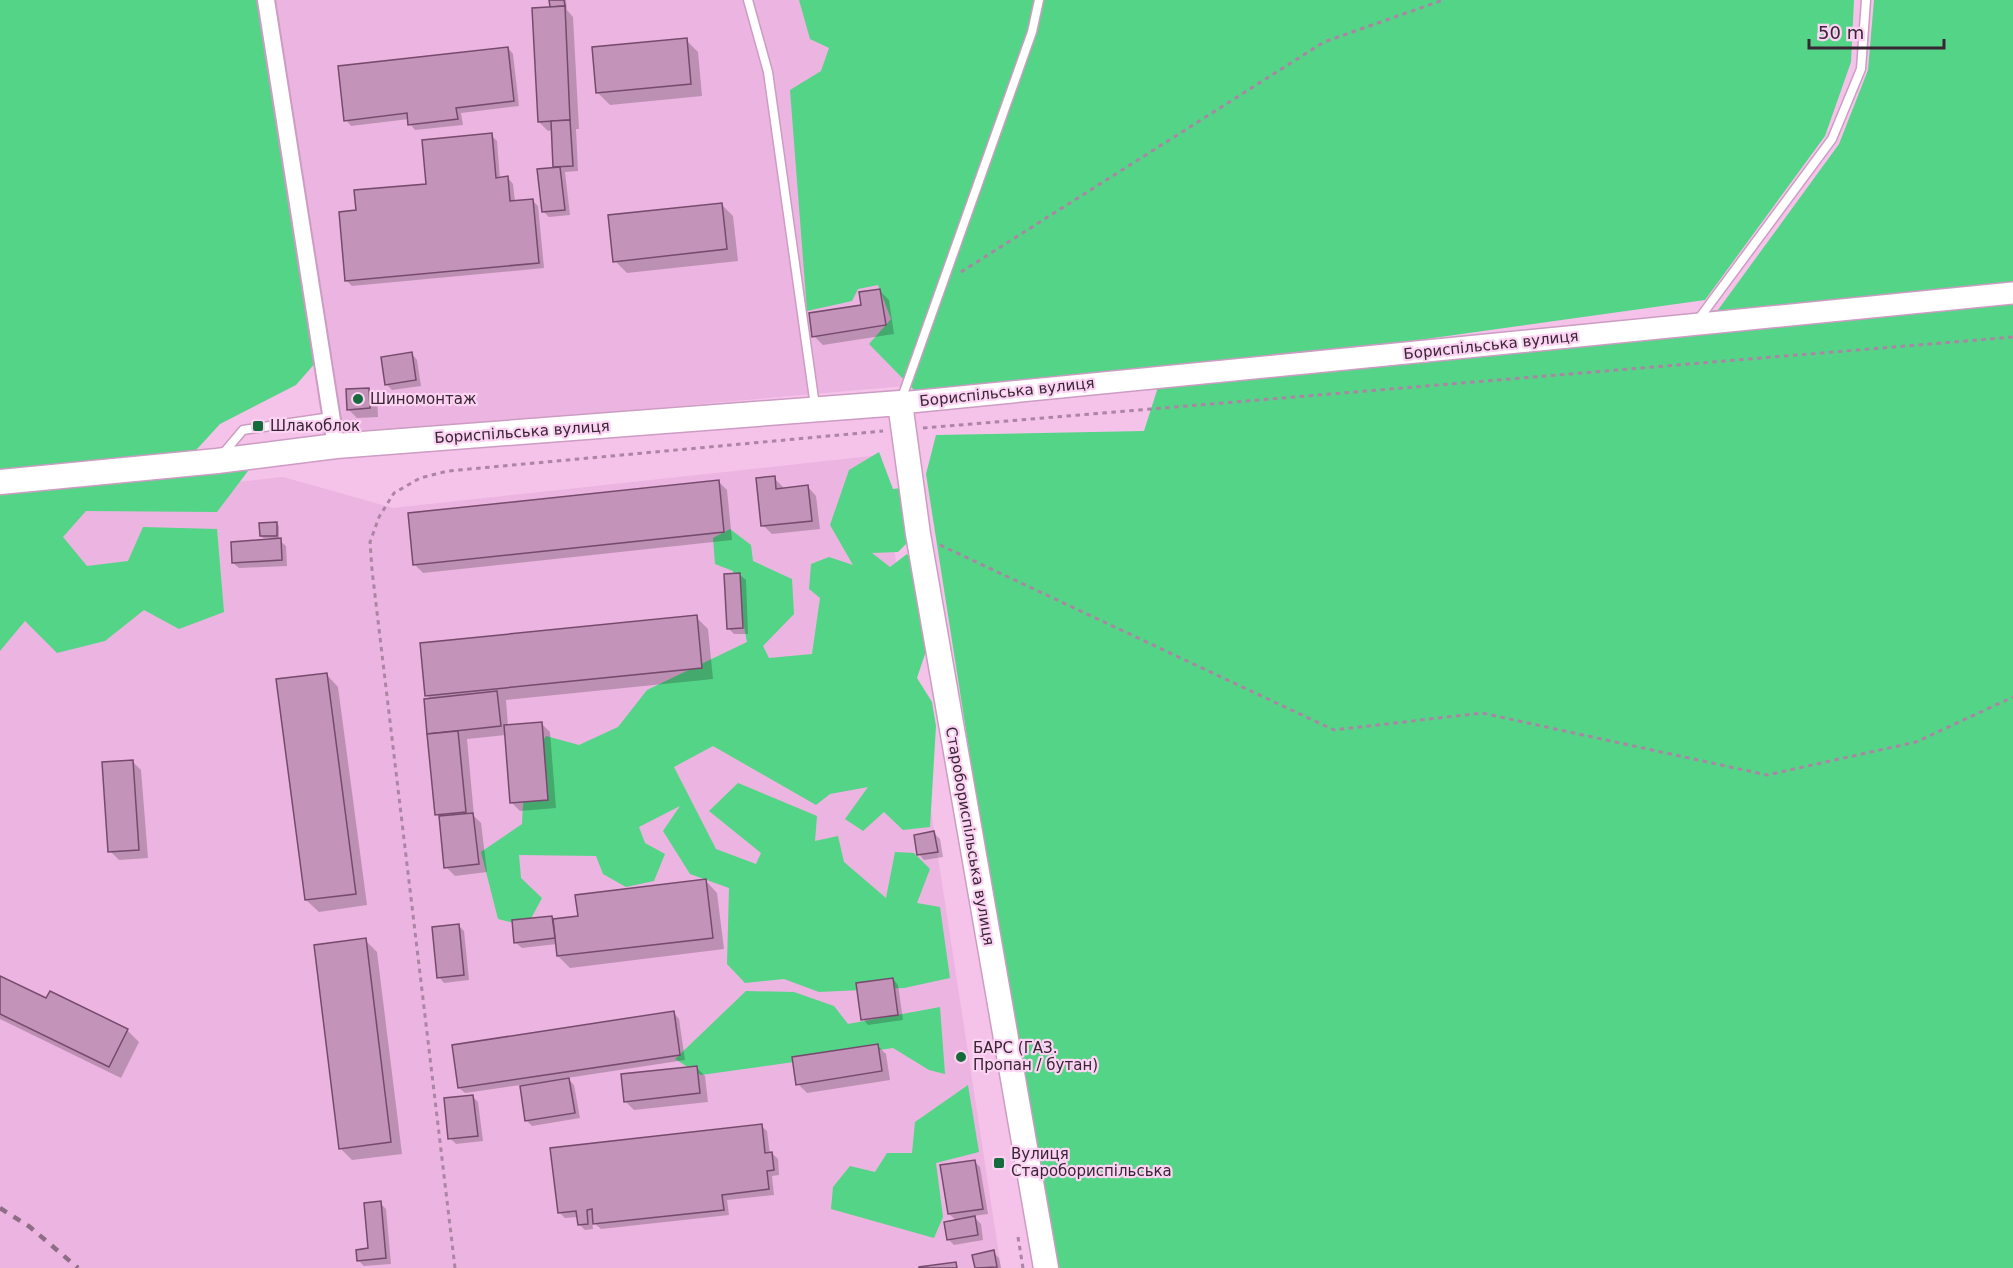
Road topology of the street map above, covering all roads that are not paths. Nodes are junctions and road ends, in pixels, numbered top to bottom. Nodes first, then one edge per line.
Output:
1 (266, 0) edge
2 (748, 0) edge
3 (1039, 0) edge
4 (1866, 0) edge
5 (2013, 293) edge
6 (1694, 325) junction
7 (900, 403) junction
8 (816, 410) junction
9 (331, 417) junction
10 (336, 446) junction
11 (217, 461) junction
12 (0, 482) edge
13 (1046, 1268) edge

1 - 9 street
2 - 8 lane
3 - 7 lane
4 - 6 lane
5 - 6 street, Бориспільська вулиця
6 - 7 street, Бориспільська вулиця
7 - 8 main road, Бориспільська вулиця
7 - 13 main road, Старобориспільська вулиця
8 - 10 main road, Бориспільська вулиця
9 - 10 street
9 - 11 lane
10 - 11 main road, Бориспільська вулиця
11 - 12 main road, Бориспільська вулиця

